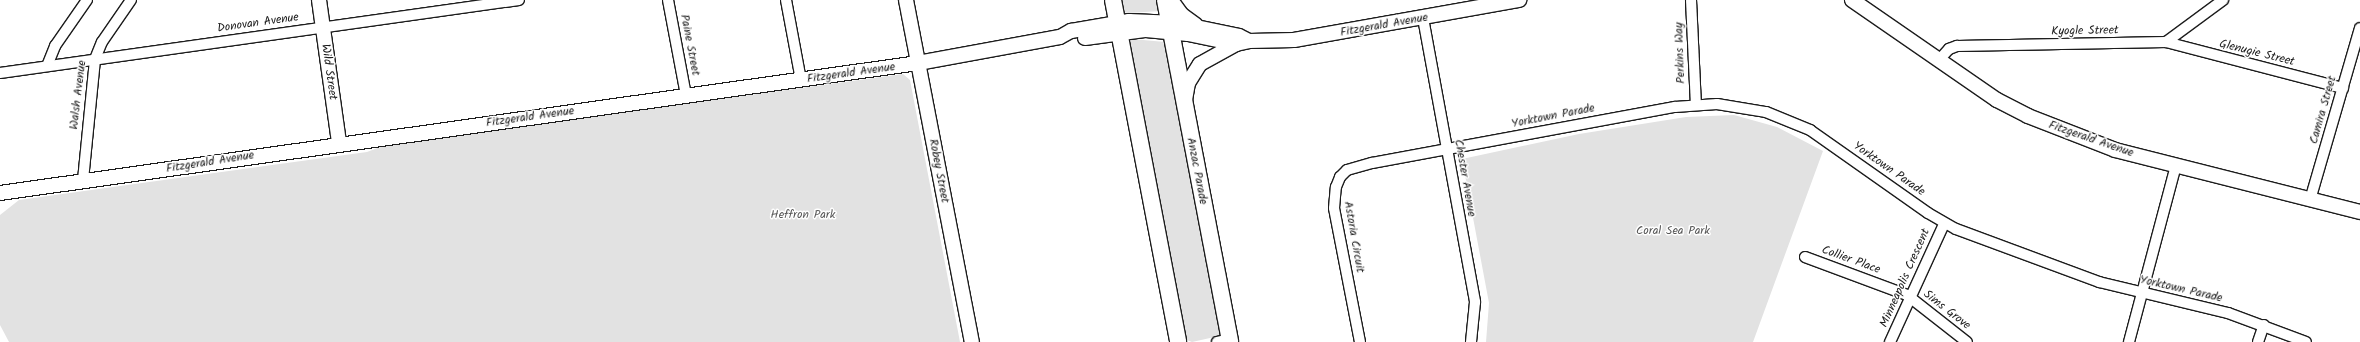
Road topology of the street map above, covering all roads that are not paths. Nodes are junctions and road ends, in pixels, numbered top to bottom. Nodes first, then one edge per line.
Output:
1 (87, 0) edge
2 (131, 0) edge
3 (319, 0) edge
4 (519, 0) edge
5 (668, 0) edge
6 (786, 0) edge
7 (906, 0) edge
8 (1113, 0) edge
9 (1165, 0) edge
10 (1171, 0) edge
11 (1519, 0) edge
12 (1691, 0) edge
13 (1852, 0) edge
14 (2223, 0) edge
15 (1423, 18) junction
16 (323, 27) junction
17 (1118, 27) junction
18 (1170, 27) junction
19 (1198, 27) junction
20 (2360, 28) edge
21 (2166, 42) junction
22 (1242, 43) junction
23 (95, 59) junction
24 (1940, 60) junction
25 (918, 63) junction
26 (47, 66) junction
27 (0, 73) edge
28 (801, 80) junction
29 (2343, 88) junction
30 (686, 95) junction
31 (1696, 105) junction
32 (1184, 107) junction
33 (339, 143) junction
34 (1447, 149) junction
35 (2176, 166) junction
36 (83, 180) junction
37 (0, 193) edge
38 (2310, 200) junction
39 (2360, 212) edge
40 (1944, 224) junction
41 (1805, 257) dead end
42 (2142, 294) junction
43 (1910, 298) junction
44 (2264, 325) junction
45 (1226, 341) edge
46 (972, 342) edge
47 (1178, 342) edge
48 (1360, 342) edge
49 (1471, 342) edge
50 (1890, 342) edge
51 (1968, 342) edge
52 (2129, 342) edge
53 (2258, 342) edge
54 (2306, 342) edge

1 - 26 street
2 - 23 street, Walsh Avenue
3 - 16 street, Wild Street
4 - 16 street, Donovan Avenue
5 - 30 street, Paine Street
6 - 28 street
7 - 25 street, Robey Street
8 - 17 main road
9 - 18 main road, Anzac Parade
10 - 19 street
11 - 15 street, Fitzgerald Avenue
12 - 31 street, Perkins Way
13 - 24 street, Fitzgerald Avenue
14 - 21 street
15 - 22 street, Fitzgerald Avenue
15 - 34 street, Chester Avenue
16 - 23 street, Donovan Avenue
16 - 33 street, Wild Street
17 - 18 street, Fitzgerald Avenue
17 - 25 street, Fitzgerald Avenue
17 - 47 main road
18 - 19 street, Fitzgerald Avenue
18 - 22 street, Fitzgerald Avenue
18 - 32 main road, Anzac Parade
19 - 22 street, Fitzgerald Avenue
20 - 29 street, Camira Street
21 - 24 street, Kyogle Street
21 - 29 street, Glenugie Street
22 - 32 street
23 - 26 street, Donovan Avenue
23 - 36 street, Walsh Avenue
24 - 35 street, Fitzgerald Avenue
25 - 28 street, Fitzgerald Avenue
25 - 46 street, Robey Street
26 - 27 street, Donovan Avenue
28 - 30 street, Fitzgerald Avenue
29 - 38 street, Camira Street
30 - 33 street, Fitzgerald Avenue
31 - 34 street, Yorktown Parade
31 - 40 street, Yorktown Parade
32 - 45 main road, Anzac Parade
33 - 36 street, Fitzgerald Avenue
34 - 48 street, Astoria Circuit
34 - 49 street, Chester Avenue
35 - 38 street, Fitzgerald Avenue
35 - 42 street
36 - 37 street, Fitzgerald Avenue
38 - 39 street, Fitzgerald Avenue
40 - 42 street, Yorktown Parade
40 - 43 street, Minneapolis Crescent
41 - 43 street, Collier Place
42 - 44 street, Yorktown Parade
42 - 52 street
43 - 50 street, Minneapolis Crescent
43 - 51 street, Sims Grove
44 - 53 street
44 - 54 street, Yorktown Parade

